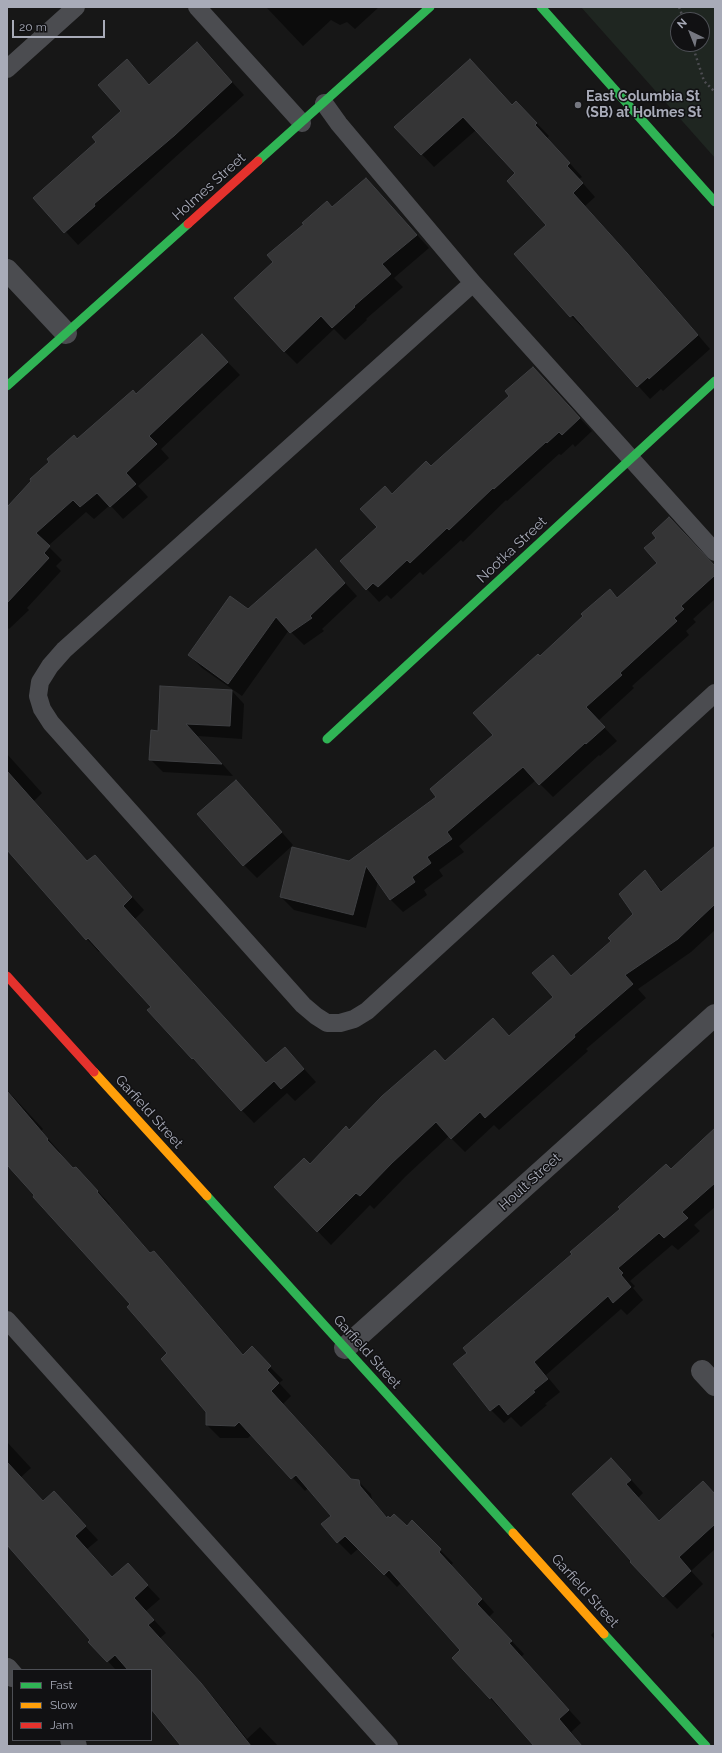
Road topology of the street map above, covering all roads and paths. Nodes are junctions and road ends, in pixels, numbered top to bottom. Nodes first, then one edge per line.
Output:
1 (76, 7) edge
2 (197, 7) edge
3 (430, 7) edge
4 (541, 7) edge
5 (695, 52) edge
6 (7, 69) edge
7 (715, 92) edge
8 (324, 103) junction
9 (302, 123) junction
10 (715, 202) edge
11 (7, 270) edge
12 (474, 283) junction
13 (66, 333) junction
14 (715, 381) edge
15 (7, 386) edge
16 (631, 459) junction
17 (715, 552) edge
18 (715, 693) edge
19 (327, 739) dead end
20 (7, 976) edge
21 (715, 1015) edge
22 (7, 1320) edge
23 (345, 1348) junction
24 (389, 1746) edge
25 (706, 1746) edge

1 - 6 lane
2 - 9 lane
3 - 8 street, Holmes Street
4 - 10 street
5 - 7 path
8 - 9 street, Holmes Street
8 - 12 lane
9 - 13 street, Holmes Street
11 - 13 street
12 - 16 lane
12 - 18 lane
13 - 15 street, Holmes Street
14 - 16 street, Nootka Street
16 - 17 lane
16 - 19 street, Nootka Street
20 - 23 street, Garfield Street
21 - 23 street, Hoult Street
22 - 24 lane
23 - 25 street, Garfield Street

